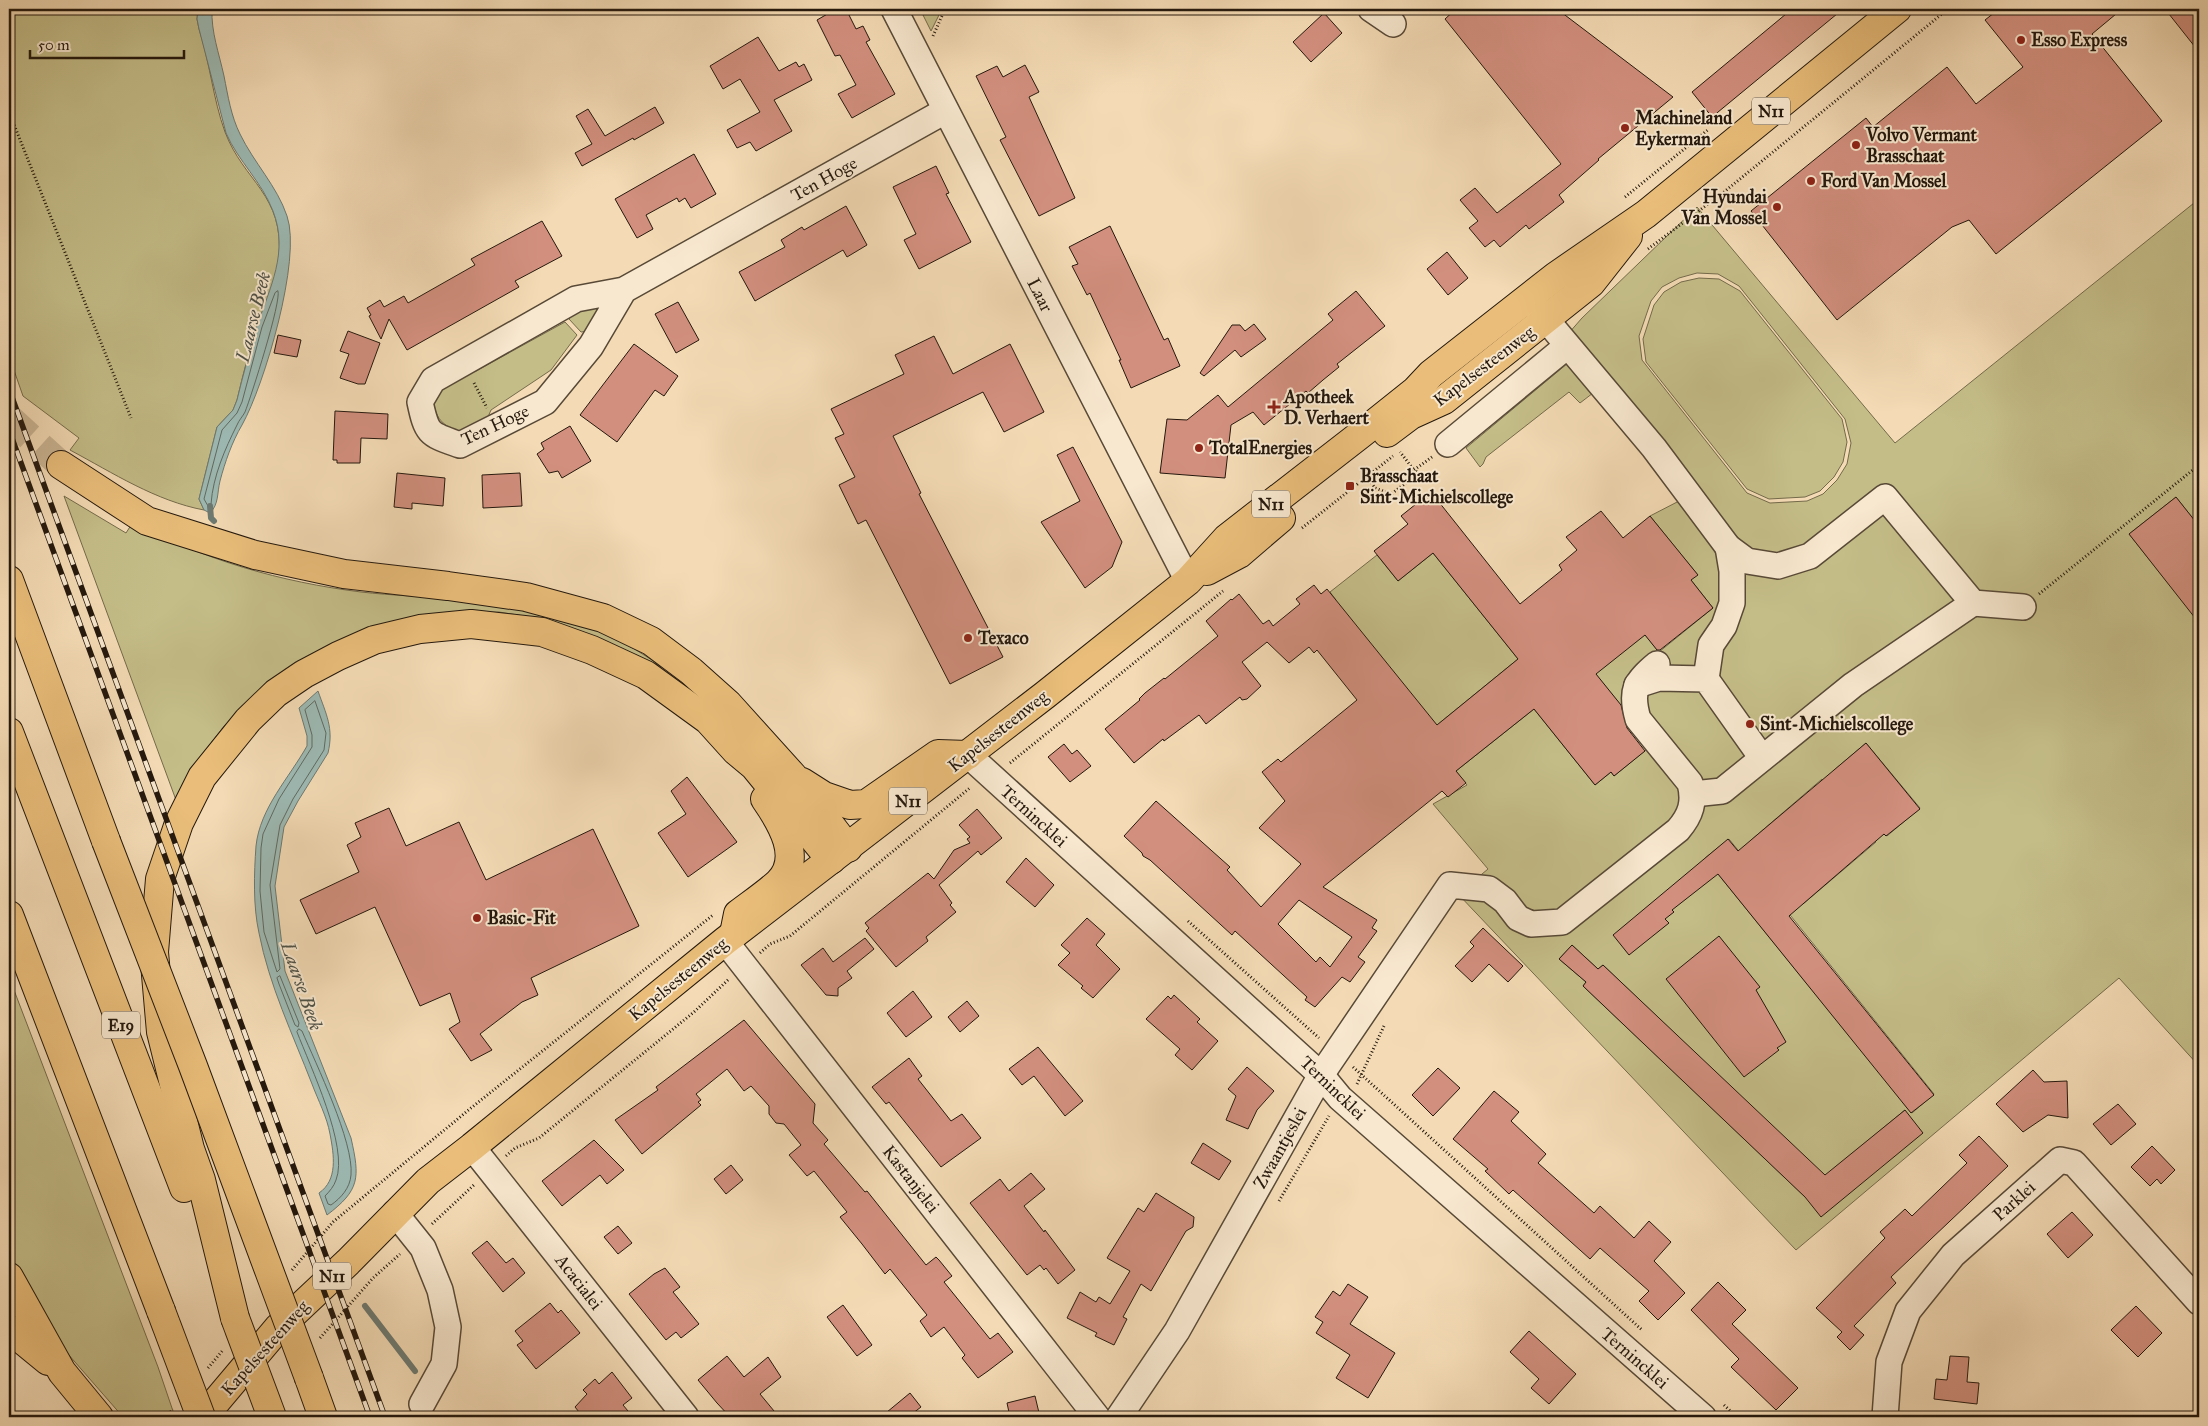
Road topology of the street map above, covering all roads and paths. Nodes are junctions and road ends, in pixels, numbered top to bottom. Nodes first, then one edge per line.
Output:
1 (894, 9) edge
2 (945, 9) edge
3 (1371, 9) edge
4 (1897, 9) edge
5 (1393, 24) dead end
6 (929, 45) dead end
7 (945, 111) junction
8 (9, 112) edge
9 (1646, 214) junction
10 (624, 290) junction
11 (1528, 298) junction
12 (1544, 320) junction
13 (1567, 346) junction
14 (464, 364) junction
15 (1418, 401) junction
16 (131, 418) dead end
17 (496, 427) junction
18 (1448, 444) dead end
19 (1400, 451) dead end
20 (61, 465) tunnel mouth
21 (2199, 465) edge
22 (1414, 470) junction
23 (1367, 477) dead end
24 (1432, 482) dead end
25 (1728, 547) junction
26 (9, 580) edge
27 (1188, 581) junction
28 (1228, 587) dead end
29 (1973, 603) junction
30 (2023, 607) joint
31 (1657, 664) dead end
32 (1706, 679) junction
33 (1636, 685) junction
34 (9, 732) edge
35 (736, 751) junction
36 (1762, 758) junction
37 (1010, 762) junction
38 (978, 764) junction
39 (1018, 769) dead end
40 (792, 776) junction
41 (1693, 794) junction
42 (839, 854) junction
43 (1180, 914) dead end
44 (9, 915) edge
45 (730, 938) junction
46 (744, 966) junction
47 (1336, 1053) junction
48 (1321, 1074) junction
49 (472, 1147) junction
50 (490, 1171) junction
51 (395, 1214) junction
52 (416, 1239) junction
53 (9, 1278) edge
54 (2199, 1302) edge
55 (235, 1318) junction
56 (9, 1329) edge
57 (1648, 1336) dead end
58 (314, 1344) dead end
59 (62, 1372) junction
60 (422, 1404) dead end
61 (1712, 1410) edge
62 (99, 1417) edge
63 (201, 1417) edge
64 (205, 1417) edge
65 (272, 1417) edge
66 (323, 1417) edge
67 (686, 1417) edge
68 (1097, 1417) edge
69 (1119, 1417) edge
70 (1737, 1417) edge
71 (1885, 1417) edge

1 - 7 street, Laar
2 - 6 path
3 - 5 street
4 - 9 main road, Kapelsesteenweg / N11
7 - 10 street, Ten Hoge
7 - 27 street, Laar
8 - 16 path
9 - 11 main road, Kapelsesteenweg / N11
9 - 12 main road, Kapelsesteenweg / N11
10 - 14 street, Ten Hoge
10 - 17 street, Ten Hoge
11 - 12 street, Kapelsesteenweg
11 - 15 main road, Kapelsesteenweg / N11
12 - 13 street
12 - 15 main road, Kapelsesteenweg / N11
13 - 18 street
13 - 25 street
14 - 17 path
14 - 17 street, Ten Hoge
15 - 27 main road, Kapelsesteenweg / N11
19 - 22 path
20 - 40 main road
21 - 30 path
22 - 23 path
22 - 24 path
25 - 29 street
25 - 32 street
26 - 66 main road, bridge
27 - 38 main road, Kapelsesteenweg / N11
28 - 37 path
29 - 30 street
29 - 36 street
31 - 33 street
32 - 33 street
32 - 36 street
33 - 41 street
34 - 55 main road, E19
35 - 42 main road
35 - 45 main road
35 - 55 main road
36 - 41 street
37 - 38 path
37 - 39 path
38 - 40 main road
38 - 42 main road, Kapelsesteenweg / N11
38 - 46 path
38 - 48 street, Ternincklei
40 - 42 main road
41 - 47 street, Zwaantjeslei
42 - 45 main road, Kapelsesteenweg / N11
43 - 47 path
44 - 63 main road, bridge
45 - 46 street, Kastanjelei
45 - 49 main road, Kapelsesteenweg / N11
46 - 50 path
46 - 68 street, Kastanjelei
47 - 48 street, Zwaantjeslei
47 - 57 path
48 - 61 street, Ternincklei
48 - 69 street, Zwaantjeslei
49 - 50 street, Acacialei
49 - 51 main road, Kapelsesteenweg / N11
50 - 52 path
50 - 67 street, Acacialei
51 - 52 street
51 - 64 main road, Kapelsesteenweg / N11
52 - 58 path
52 - 60 street
53 - 59 main road
54 - 71 street, Parklei
55 - 65 main road, E19, bridge
56 - 59 main road
59 - 62 main road
61 - 70 path

